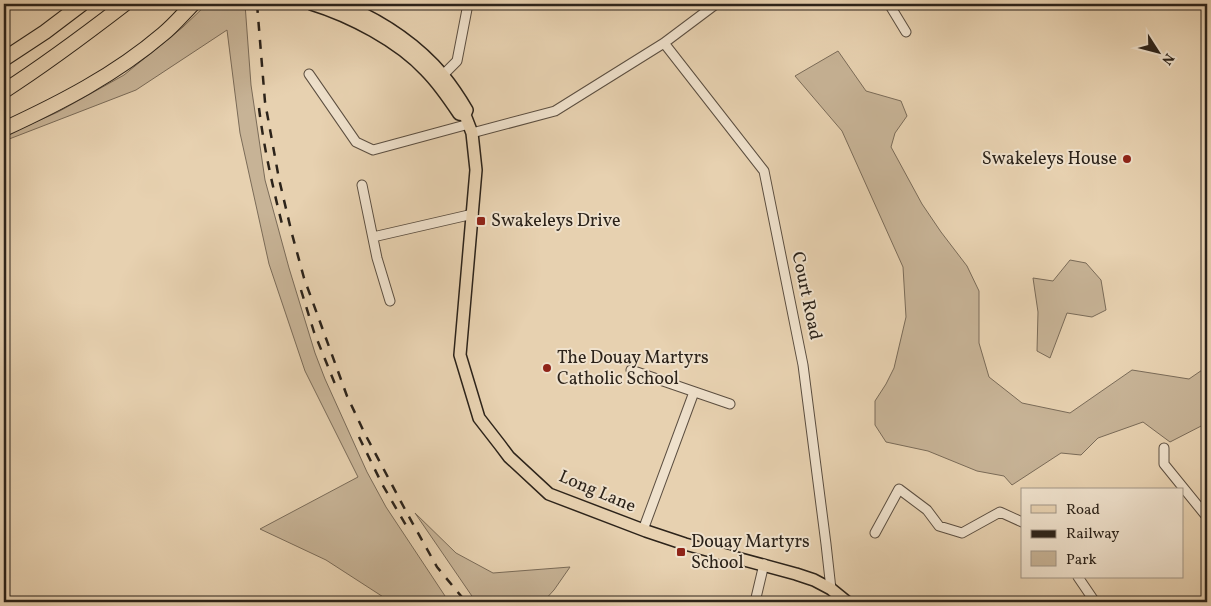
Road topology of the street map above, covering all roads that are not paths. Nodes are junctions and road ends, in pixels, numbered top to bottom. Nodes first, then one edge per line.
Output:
1 (82, 4) edge
2 (125, 4) edge
3 (193, 4) edge
4 (311, 4) edge
5 (342, 4) edge
6 (468, 4) edge
7 (716, 4) edge
8 (888, 4) edge
9 (906, 32) dead end
10 (664, 43) junction
11 (4, 59) edge
12 (309, 74) dead end
13 (443, 75) junction
14 (4, 91) edge
15 (469, 124) junction
16 (4, 129) edge
17 (362, 186) dead end
18 (473, 214) junction
19 (373, 237) junction
20 (390, 301) dead end
21 (631, 370) dead end
22 (694, 392) junction
23 (730, 404) dead end
24 (1164, 448) dead end
25 (1183, 488) edge
26 (1184, 489) edge
27 (1207, 517) edge
28 (1021, 522) edge
29 (643, 530) junction
30 (875, 533) dead end
31 (764, 564) junction
32 (1079, 578) edge
33 (831, 589) junction
34 (755, 602) edge
35 (846, 602) edge
36 (1095, 602) edge

1 - 11 highway
2 - 14 highway
3 - 16 highway
4 - 15 main road
5 - 13 main road, Long Lane
6 - 13 street
7 - 10 street
8 - 9 street
10 - 15 street
10 - 33 street, Court Road
12 - 15 street
13 - 15 main road, Long Lane
15 - 18 main road, Long Lane
17 - 19 street
18 - 19 street
18 - 29 main road, Long Lane
19 - 20 street
21 - 22 street
22 - 23 street
22 - 29 street
24 - 25 street
26 - 27 street
28 - 30 street
29 - 31 main road, Long Lane
31 - 33 main road, Long Lane
31 - 34 street
32 - 36 street
33 - 35 main road, Long Lane

